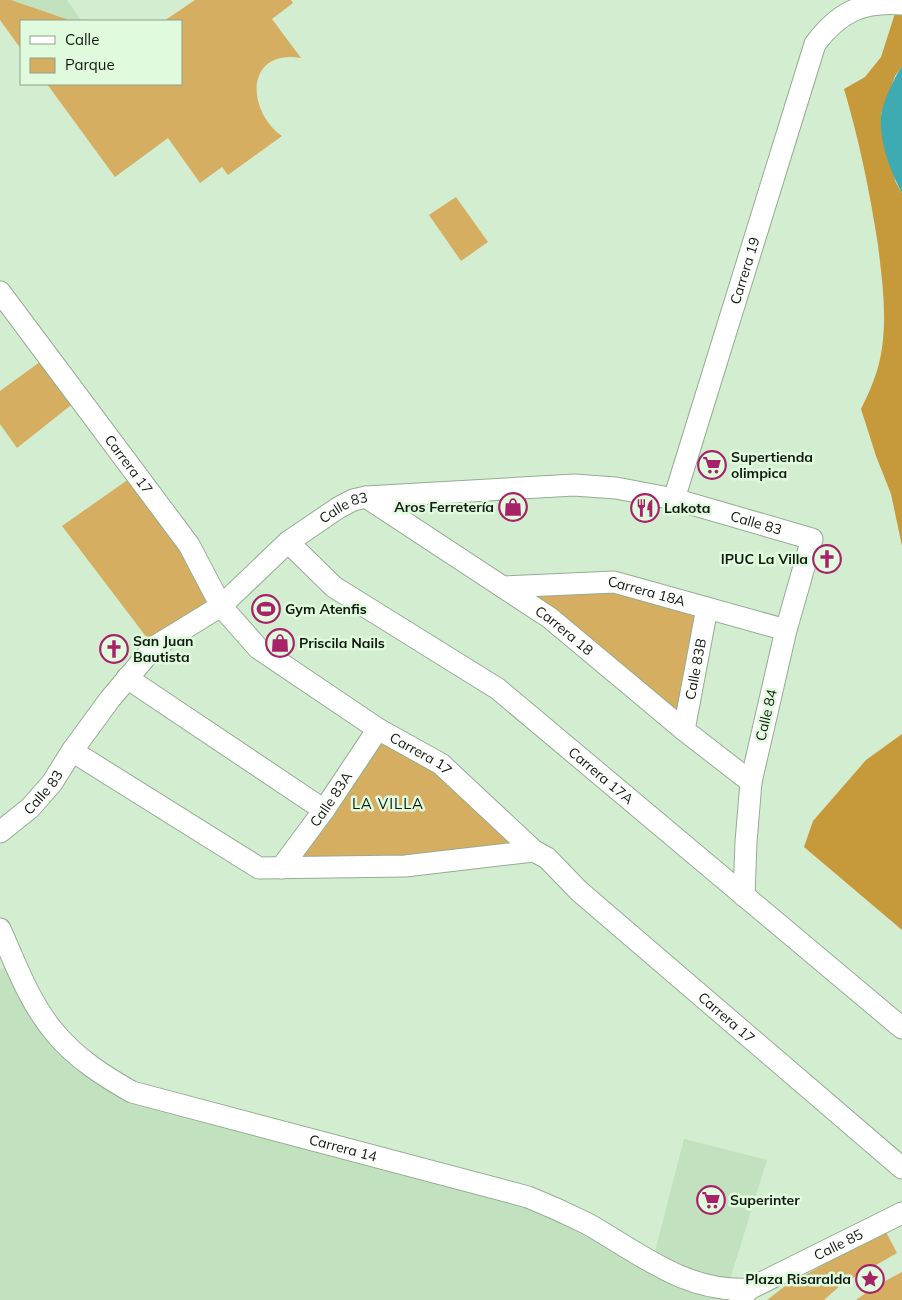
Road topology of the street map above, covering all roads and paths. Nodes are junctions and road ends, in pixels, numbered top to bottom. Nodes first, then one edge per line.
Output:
1 (902, 4) edge
2 (0, 292) edge
3 (366, 496) junction
4 (674, 499) junction
5 (812, 539) joint
6 (288, 542) junction
7 (503, 587) junction
8 (221, 606) junction
9 (707, 608) junction
10 (786, 630) junction
11 (127, 678) junction
12 (378, 729) junction
13 (684, 730) junction
14 (72, 751) junction
15 (751, 782) junction
16 (324, 810) junction
17 (0, 832) edge
18 (534, 851) junction
19 (281, 868) junction
20 (744, 896) junction
21 (0, 929) edge
22 (902, 1028) edge
23 (902, 1168) edge
24 (902, 1213) edge
25 (744, 1295) edge

1 - 4 street, Carrera 19
2 - 8 street, Carrera 17
3 - 4 street, Calle 83
3 - 6 street, Calle 83
3 - 7 street, Carrera 18
4 - 5 street, Calle 83
5 - 10 street, Calle 84
6 - 8 street, Calle 83
6 - 20 street, Carrera 17A
7 - 9 street, Carrera 18A
7 - 13 street, Carrera 18
8 - 11 street, Calle 83
8 - 12 street, Carrera 17
9 - 10 street, Carrera 18A
9 - 13 street, Calle 83B
10 - 15 street, Calle 84
11 - 14 street, Calle 83
11 - 16 street
12 - 16 street, Calle 83A
12 - 18 street, Carrera 17
13 - 15 street, Carrera 18
14 - 17 street, Calle 83
14 - 19 street
15 - 20 street, Calle 84
16 - 19 street, Calle 83A
18 - 19 street
18 - 23 street, Carrera 17
20 - 22 street, Carrera 17A
21 - 25 street, Carrera 14
24 - 25 street, Calle 85

